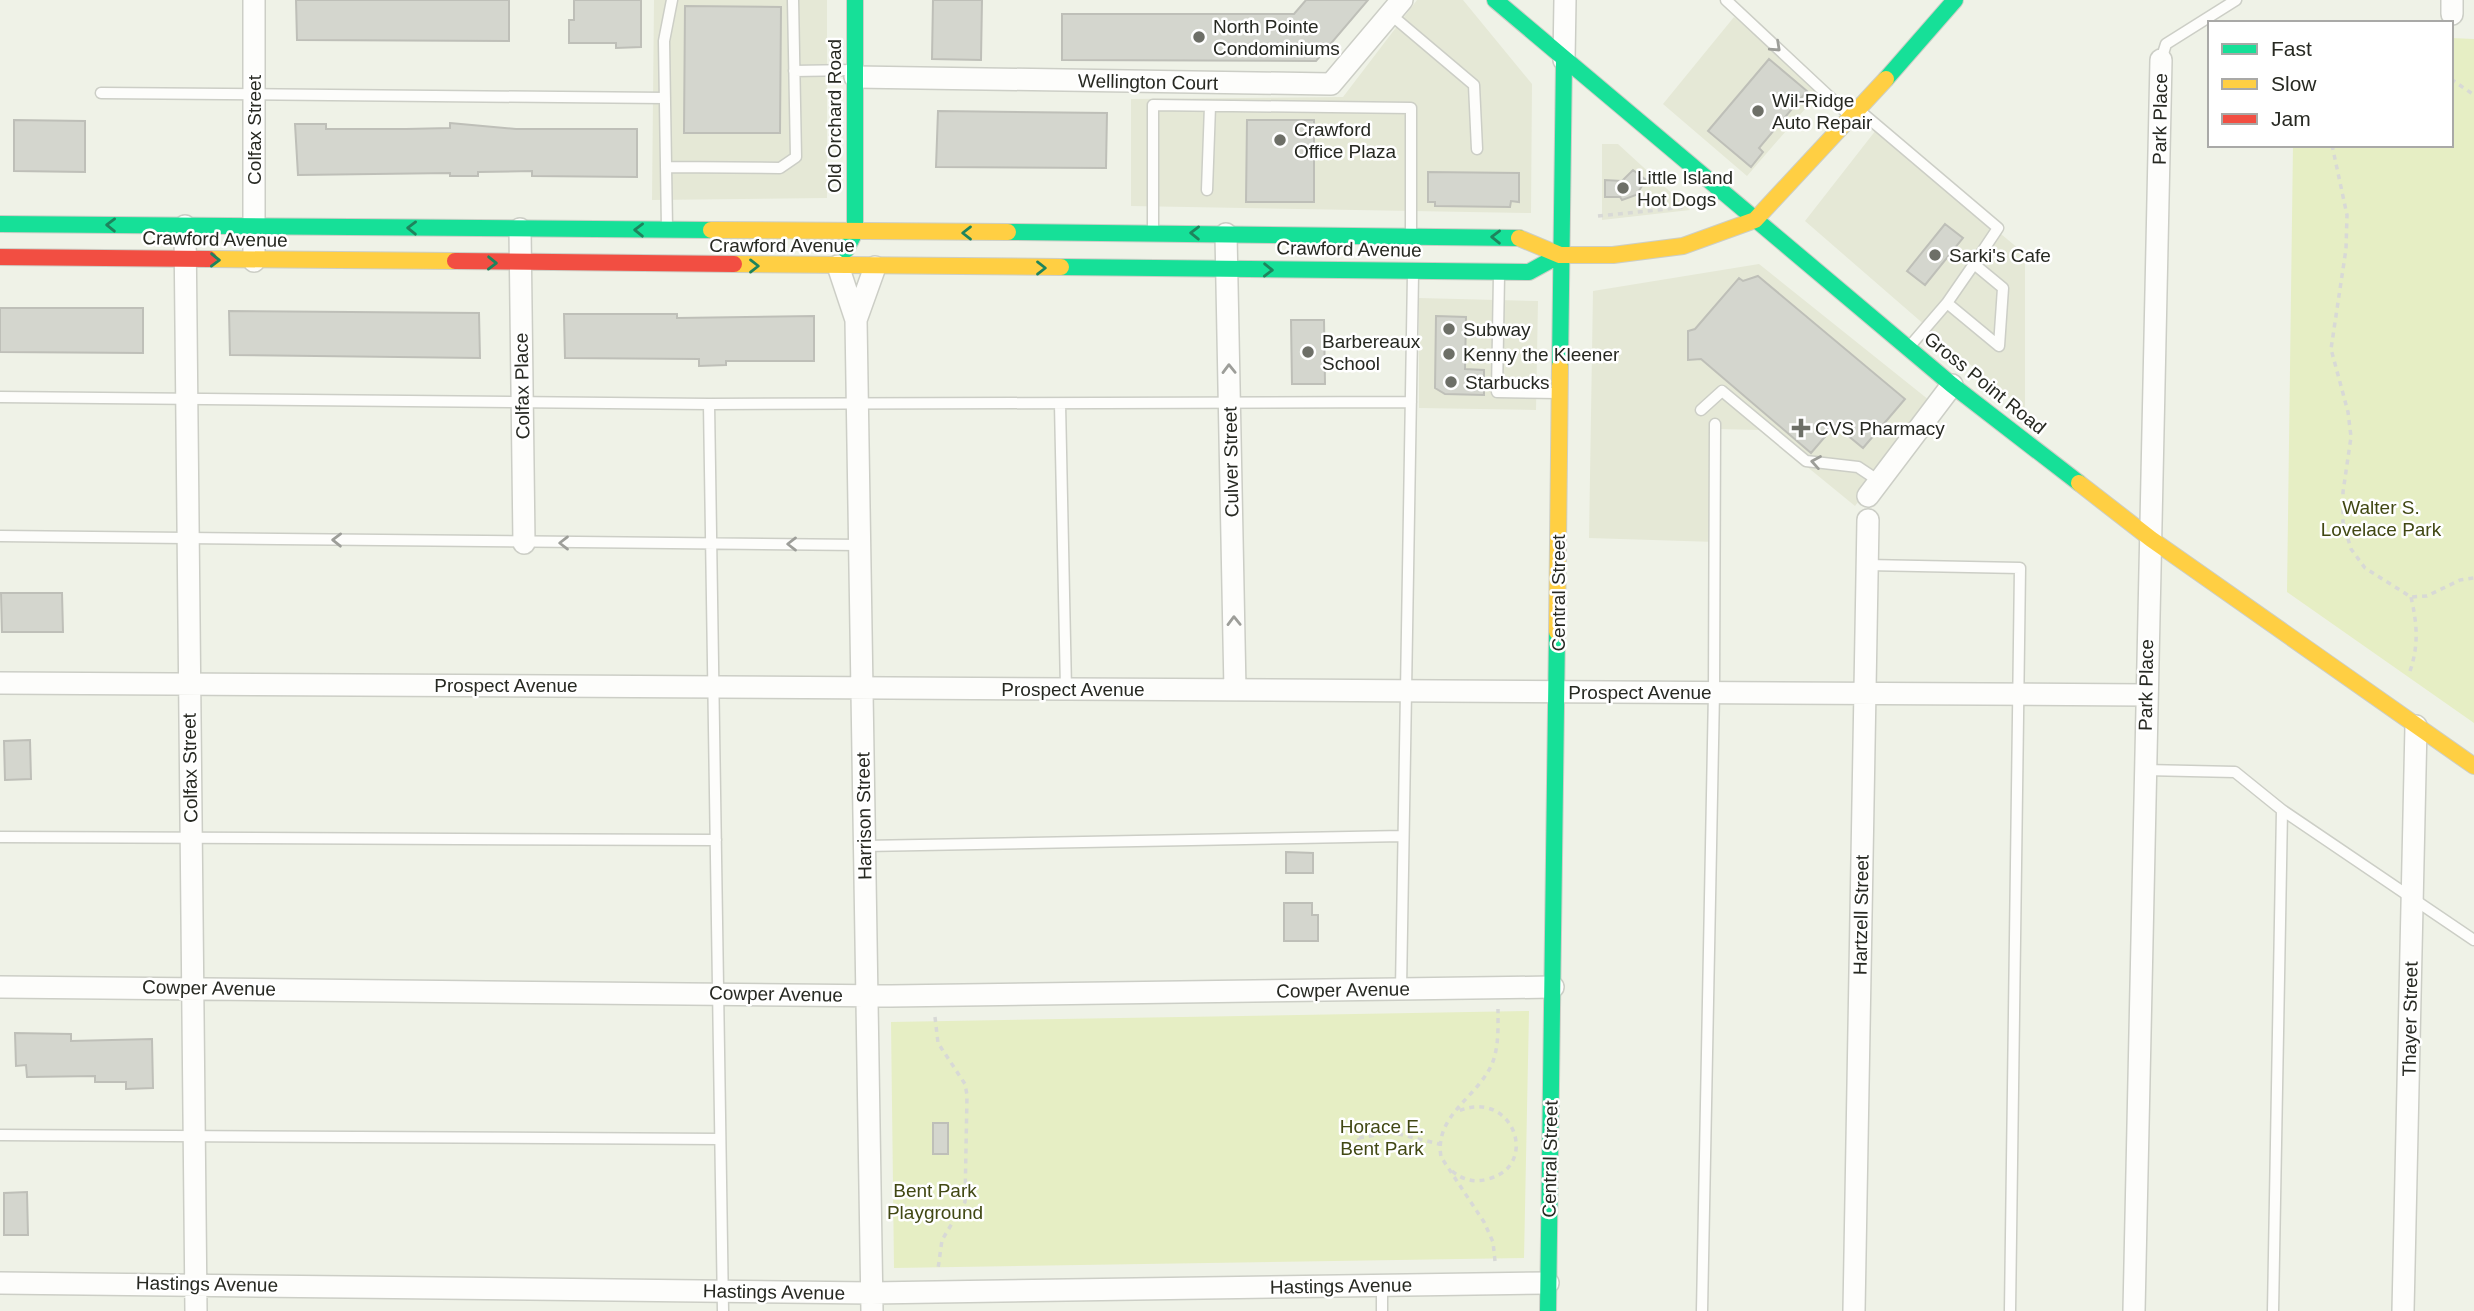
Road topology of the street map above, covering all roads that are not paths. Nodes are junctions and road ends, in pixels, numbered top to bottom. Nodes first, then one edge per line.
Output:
1 (254, 0) edge
2 (672, 0) edge
3 (793, 0) edge
4 (855, 0) edge
5 (1495, 0) edge
6 (1565, 0) edge
7 (1726, 0) edge
8 (1955, 0) edge
9 (2236, 0) edge
10 (1396, 7) edge
11 (1564, 60) junction
12 (2161, 60) joint
13 (794, 71) junction
14 (855, 74) junction
15 (101, 93) dead end
16 (254, 94) junction
17 (665, 98) junction
18 (1210, 106) junction
19 (1854, 113) junction
20 (1477, 149) dead end
21 (666, 167) junction
22 (1207, 190) dead end
23 (1755, 220) junction
24 (0, 224) edge
25 (185, 226) junction
26 (254, 226) junction
27 (520, 229) junction
28 (667, 231) junction
29 (855, 232) junction
30 (1153, 233) junction
31 (1226, 234) junction
32 (1411, 236) junction
33 (1560, 255) junction
34 (0, 257) edge
35 (185, 260) junction
36 (254, 261) junction
37 (520, 264) junction
38 (1974, 264) junction
39 (838, 267) junction
40 (875, 267) junction
41 (1227, 269) junction
42 (1413, 271) junction
43 (1499, 272) junction
44 (1947, 303) junction
45 (856, 320) junction
46 (1908, 348) junction
47 (1952, 385) junction
48 (1559, 393) junction
49 (0, 397) edge
50 (186, 398) junction
51 (522, 401) junction
52 (1411, 402) junction
53 (1230, 403) junction
54 (709, 404) junction
55 (1060, 404) junction
56 (858, 405) junction
57 (1701, 410) dead end
58 (1715, 424) dead end
59 (1874, 488) joint
60 (1868, 520) dead end
61 (0, 536) edge
62 (188, 538) junction
63 (2151, 539) junction
64 (524, 543) junction
65 (711, 544) junction
66 (860, 545) junction
67 (1867, 565) junction
68 (0, 682) edge
69 (189, 684) junction
70 (713, 687) junction
71 (862, 687) junction
72 (1066, 688) junction
73 (1235, 690) junction
74 (1406, 691) junction
75 (1558, 691) junction
76 (1714, 692) junction
77 (1865, 693) junction
78 (2021, 694) junction
79 (2146, 695) junction
80 (2416, 726) junction
81 (2474, 766) edge
82 (2145, 770) junction
83 (2282, 810) junction
84 (0, 836) edge
85 (1403, 836) junction
86 (191, 838) junction
87 (716, 840) junction
88 (864, 846) junction
89 (2413, 898) junction
90 (2474, 940) edge
91 (0, 987) edge
92 (1553, 987) junction
93 (193, 988) junction
94 (1401, 989) junction
95 (718, 994) junction
96 (867, 995) junction
97 (0, 1135) edge
98 (194, 1136) junction
99 (720, 1139) junction
100 (0, 1283) edge
101 (196, 1283) junction
102 (1548, 1283) junction
103 (1382, 1286) junction
104 (723, 1301) edge
105 (871, 1302) edge
106 (196, 1311) edge
107 (1382, 1311) edge
108 (1548, 1311) edge
109 (1702, 1311) edge
110 (1854, 1311) edge
111 (2010, 1311) edge
112 (2134, 1311) edge
113 (2273, 1311) edge
114 (2403, 1311) edge

1 - 16 street, Colfax Street
2 - 17 lane
3 - 13 lane
4 - 14 main road, Old Orchard Road
5 - 11 main road, Gross Point Road
6 - 11 street, Central Street
7 -> 19 lane
8 - 19 main road, Crawford Avenue
9 - 12 lane
10 - 14 street, Wellington Court
10 - 20 lane
11 - 23 main road, Gross Point Road
11 - 33 main road, Central Street
12 - 63 street, Park Place
13 - 14 lane
13 - 21 lane
14 - 29 main road, Old Orchard Road
15 - 16 lane
16 - 17 lane
16 - 26 street, Colfax Street
17 - 21 lane
18 - 22 lane
18 - 30 lane
18 - 32 lane
19 - 23 main road, Crawford Avenue
19 - 38 lane
21 - 28 lane
23 - 33 main road, Crawford Avenue
23 - 46 main road, Gross Point Road
25 -> 24 main road, Crawford Avenue
25 - 26 main road, Crawford Avenue
25 - 35 street, Colfax Street
27 -> 26 main road, Crawford Avenue
26 - 36 street, Colfax Street
28 -> 27 main road, Crawford Avenue
27 - 37 street, Colfax Place
28 - 29 main road, Crawford Avenue
30 -> 29 main road, Crawford Avenue
29 - 39 main road, Old Orchard Road
29 - 40 main road, Old Orchard Road
31 -> 30 main road, Crawford Avenue
31 - 32 main road, Crawford Avenue
31 - 41 street, Culver Street
33 -> 32 main road, Crawford Avenue
33 - 43 main road, Crawford Avenue
33 - 48 main road, Central Street
34 - 35 main road, Crawford Avenue
35 -> 36 main road, Crawford Avenue
35 - 50 street, Colfax Street
36 -> 37 main road, Crawford Avenue
37 -> 39 main road, Crawford Avenue
37 - 51 street, Colfax Place
38 - 44 lane
38 - 44 lane
39 - 40 main road, Crawford Avenue
39 - 45 street, Harrison Street
40 -> 41 main road, Crawford Avenue
40 - 45 street, Harrison Street
41 -> 42 main road, Crawford Avenue
53 -> 41 street, Culver Street
42 - 43 main road, Crawford Avenue
42 - 52 lane
43 - 48 lane
44 - 46 lane
45 - 56 street, Harrison Street
46 - 47 main road, Gross Point Road
47 - 59 street
47 - 63 main road, Gross Point Road
48 - 75 main road, Central Street
49 - 50 lane
50 - 51 lane
50 - 62 street, Colfax Street
51 - 54 lane
51 - 64 street, Colfax Place
52 - 53 lane
52 - 74 lane
53 - 55 lane
73 -> 53 street, Culver Street
54 - 56 lane
54 - 65 lane
55 - 56 lane
55 - 72 lane
56 - 66 street, Harrison Street
59 -> 57 lane
58 - 76 lane
60 - 67 street, Hartzell Street
61 - 62 lane
64 -> 62 lane
62 - 69 street, Colfax Street
63 - 79 street, Park Place
63 - 80 main road, Gross Point Road
65 -> 64 lane
66 -> 65 lane
65 - 70 lane
66 - 71 street, Harrison Street
67 - 77 street, Hartzell Street
67 - 78 lane
68 - 69 street, Prospect Avenue
69 - 70 street, Prospect Avenue
69 - 86 street, Colfax Street
70 - 71 street, Prospect Avenue
70 - 87 lane
71 - 72 street, Prospect Avenue
71 - 88 street, Harrison Street
72 - 73 street, Prospect Avenue
73 - 74 street, Prospect Avenue
74 - 75 street, Prospect Avenue
74 - 85 lane
75 - 76 street, Prospect Avenue
75 - 92 main road, Central Street
76 - 77 street, Prospect Avenue
76 - 109 lane
77 - 78 street, Prospect Avenue
77 - 110 street, Hartzell Street
78 - 79 street, Prospect Avenue
78 - 111 lane
79 - 82 street, Park Place
80 - 81 main road, Gross Point Road
80 - 89 street, Thayer Street
82 - 83 lane
82 - 112 street, Park Place
83 - 89 lane
83 - 113 lane
84 - 86 lane
85 - 88 lane
85 - 94 lane
86 - 87 lane
86 - 93 street, Colfax Street
87 - 95 lane
88 - 96 street, Harrison Street
89 - 90 lane
89 - 114 street, Thayer Street
91 - 93 street, Cowper Avenue
92 - 94 street, Cowper Avenue
92 - 102 main road, Central Street
93 - 95 street, Cowper Avenue
93 - 98 street, Colfax Street
94 - 96 street, Cowper Avenue
95 - 96 street, Cowper Avenue
95 - 99 lane
96 - 105 street, Harrison Street
97 - 98 lane
98 - 99 lane
98 - 101 street, Colfax Street
99 - 104 lane
100 - 101 street, Hastings Avenue
101 - 104 street, Hastings Avenue
101 - 106 street, Colfax Street
102 - 103 street, Hastings Avenue
102 - 108 main road, Central Street
103 - 105 street, Hastings Avenue
103 - 107 lane
104 - 105 street, Hastings Avenue

